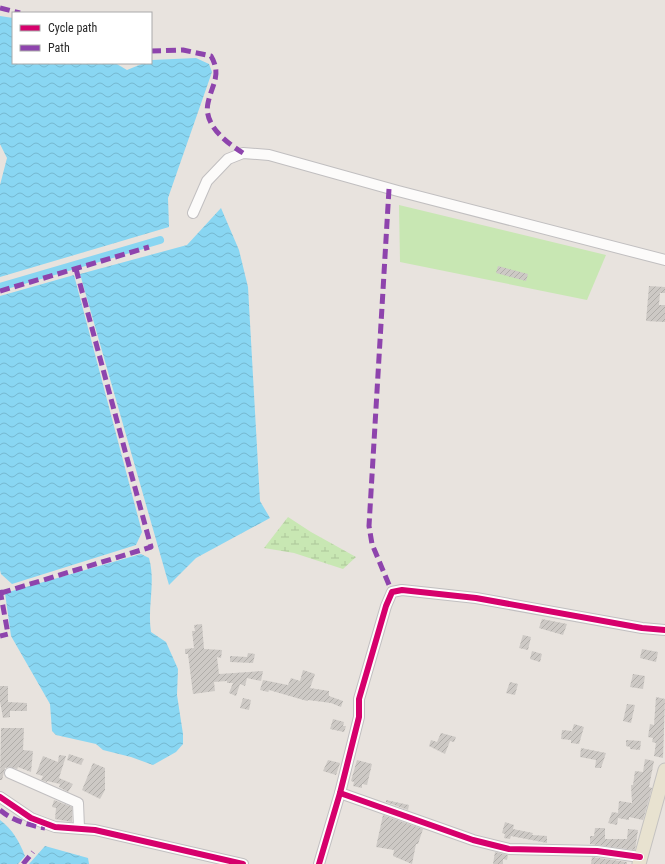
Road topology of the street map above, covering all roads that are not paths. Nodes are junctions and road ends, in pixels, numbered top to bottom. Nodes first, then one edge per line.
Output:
1 (193, 213) dead end
2 (665, 260) edge
3 (665, 630) edge
4 (665, 770) edge
5 (10, 773) dead end
6 (340, 793) junction
7 (0, 796) edge
8 (79, 828) junction
9 (640, 861) edge
10 (243, 864) edge
11 (319, 864) edge

1 - 2 street
3 - 6 street
4 - 9 main road
5 - 8 street
6 - 9 street
6 - 11 street
7 - 8 street
8 - 10 street

